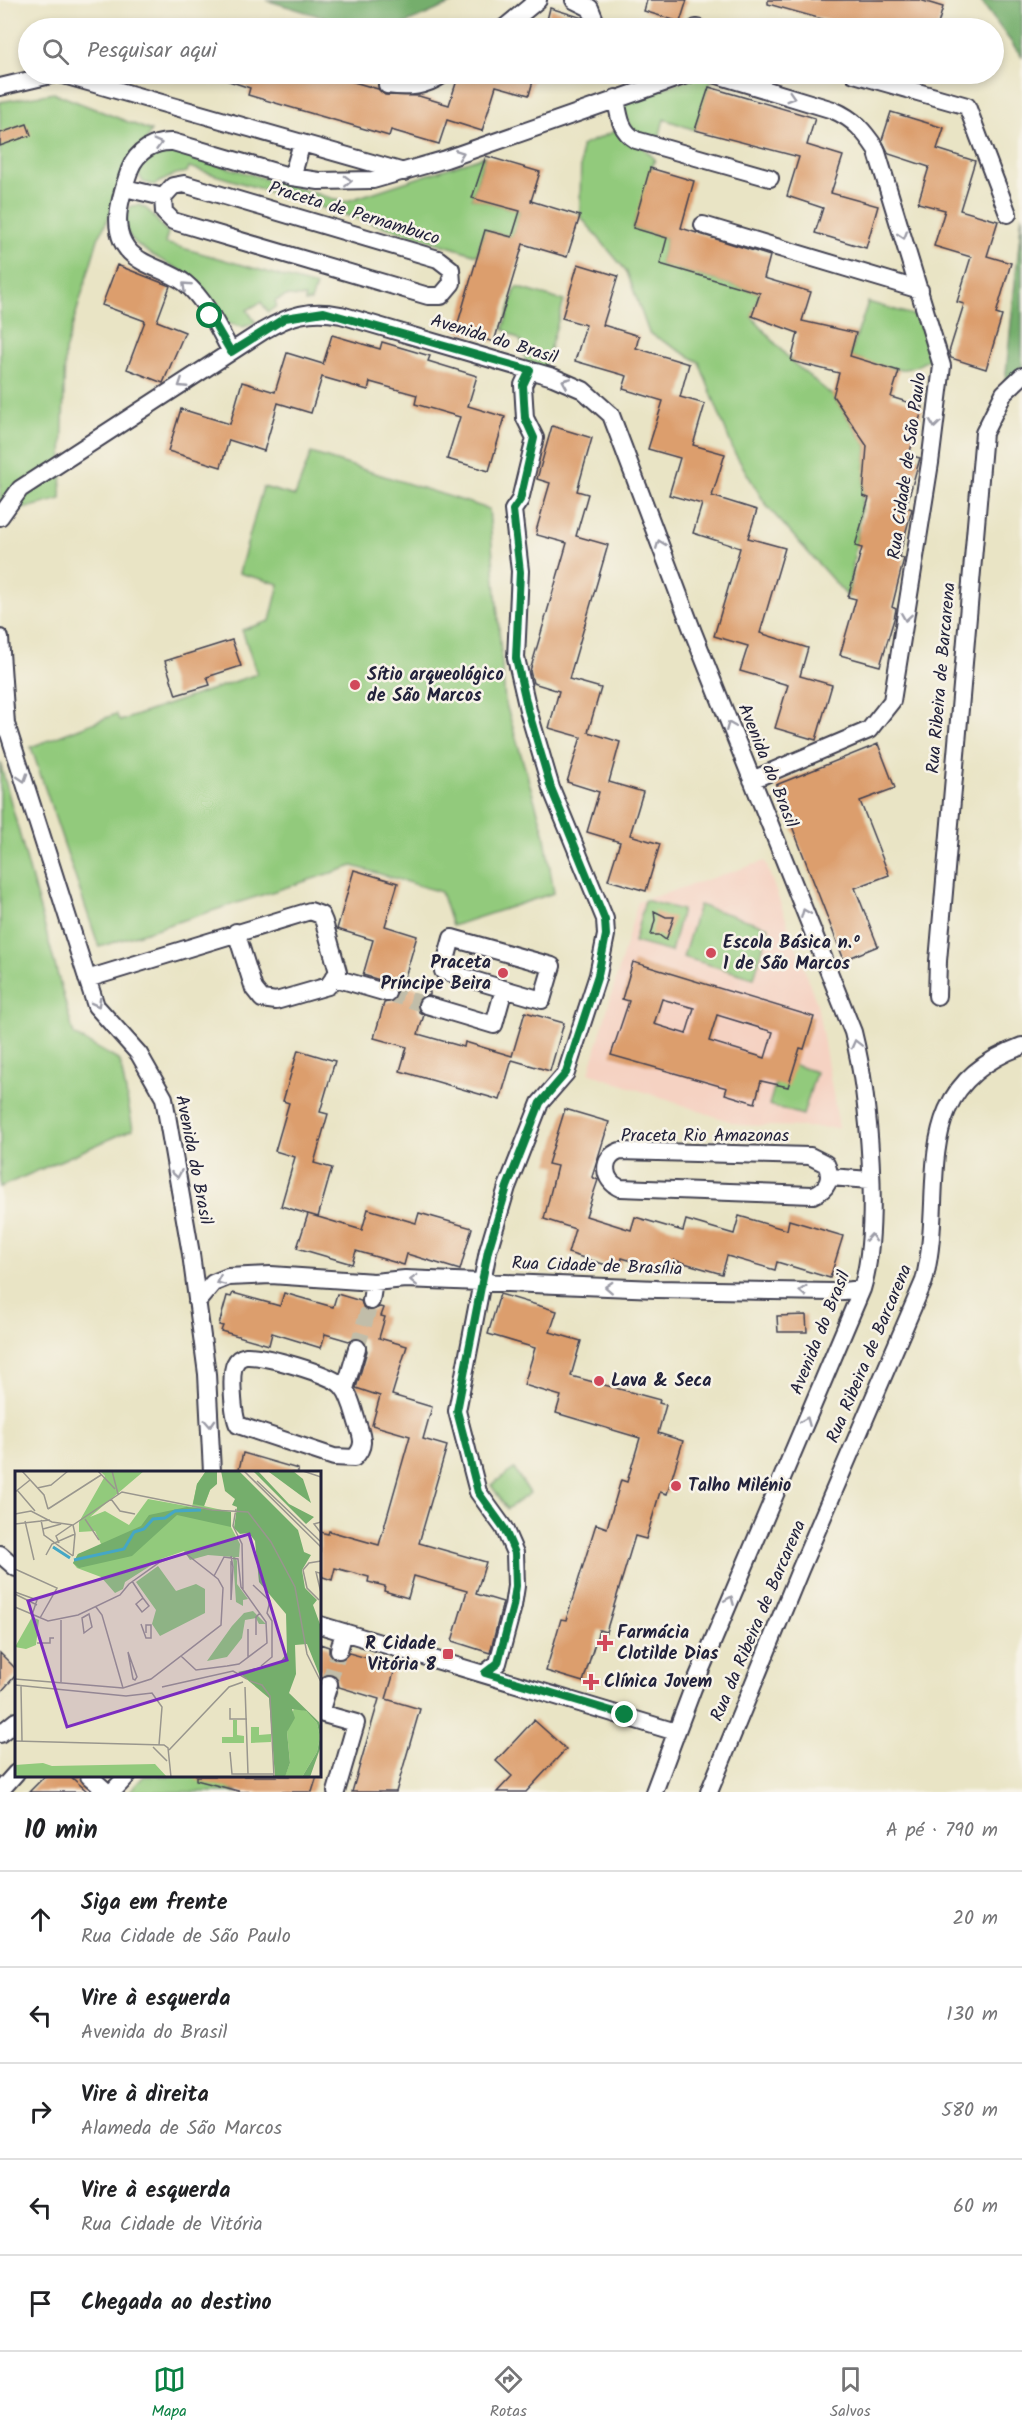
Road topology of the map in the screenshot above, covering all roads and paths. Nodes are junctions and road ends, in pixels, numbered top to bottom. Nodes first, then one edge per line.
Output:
1 (538, 0) edge
2 (574, 0) edge
3 (516, 18) edge
4 (594, 18) edge
5 (18, 83) edge
6 (96, 84) edge
7 (426, 84) edge
8 (659, 84) edge
9 (768, 84) edge
10 (889, 84) edge
11 (387, 85) dead end
12 (0, 87) edge
13 (616, 98) junction
14 (302, 142) junction
15 (404, 172) junction
16 (292, 177) junction
17 (770, 178) dead end
18 (125, 188) junction
19 (163, 196) junction
20 (1008, 214) dead end
21 (703, 225) dead end
22 (920, 290) junction
23 (231, 352) junction
24 (530, 370) junction
25 (1022, 376) edge
26 (0, 517) edge
27 (0, 638) edge
28 (752, 780) junction
29 (236, 932) junction
30 (335, 978) junction
31 (87, 979) junction
32 (504, 989) junction
33 (387, 993) tunnel mouth
34 (937, 996) dead end
35 (427, 1005) tunnel mouth
36 (1022, 1046) edge
37 (830, 1177) junction
38 (870, 1180) junction
39 (374, 1282) junction
40 (480, 1283) junction
41 (862, 1289) junction
42 (371, 1301) tunnel mouth
43 (197, 1302) junction
44 (357, 1347) tunnel mouth
45 (345, 1389) junction
46 (845, 1465) joint
47 (212, 1471) edge
48 (0, 1554) edge
49 (15, 1567) edge
50 (321, 1624) edge
51 (344, 1632) junction
52 (339, 1650) tunnel mouth
53 (485, 1673) junction
54 (328, 1684) tunnel mouth
55 (321, 1709) edge
56 (321, 1713) edge
57 (15, 1722) edge
58 (676, 1732) junction
59 (0, 1734) edge
60 (15, 1774) edge
61 (90, 1777) edge
62 (126, 1777) edge
63 (0, 1791) edge
64 (107, 1792) edge
65 (112, 1792) edge
66 (336, 1792) edge
67 (654, 1792) edge
68 (709, 1792) edge

1 - 3 street
2 - 4 street
5 - 12 street
6 - 14 street
7 - 11 street
8 - 13 street
9 -> 22 street, Rua Cidade de São Paulo
10 - 20 street
15 -> 13 street
13 - 17 street
14 - 15 street
14 - 16 street
16 -> 15 street
18 -> 16 street
18 - 19 street
23 -> 18 street
19 - 19 street, Praceta de Pernambuco
21 - 22 street
22 -> 28 street, Rua Cidade de São Paulo
23 - 24 street, Avenida do Brasil
23 -> 26 street, Avenida do Brasil
28 -> 24 street, Avenida do Brasil
24 - 40 street
25 - 34 street, Rua Ribeira de Barcarena
27 -> 31 street, Avenida do Brasil
38 -> 28 street, Avenida do Brasil
29 - 30 street
29 - 30 street
29 - 31 street
30 - 33 street
31 -> 43 street, Avenida do Brasil
32 - 32 street
32 - 35 street
36 - 46 street, Rua Ribeira de Barcarena
37 - 37 street, Praceta Rio Amazonas
37 - 38 street
41 -> 38 street, Avenida do Brasil
40 -> 39 street, Rua Cidade de Brasília
39 - 42 street
39 -> 43 street, Rua Cidade de Brasília
41 -> 40 street, Rua Cidade de Brasília
40 - 53 street
58 -> 41 street, Avenida do Brasil
43 -> 47 street, Avenida do Brasil
44 - 45 street
45 - 45 street
46 - 68 street, Rua da Ribeira de Barcarena
48 - 49 street
50 - 51 street
51 - 52 street
51 - 53 street
53 - 58 street
54 - 55 street
56 - 66 street
57 - 59 street
58 - 67 street, Avenida do Brasil
60 - 63 street
61 - 64 street
62 - 65 street

